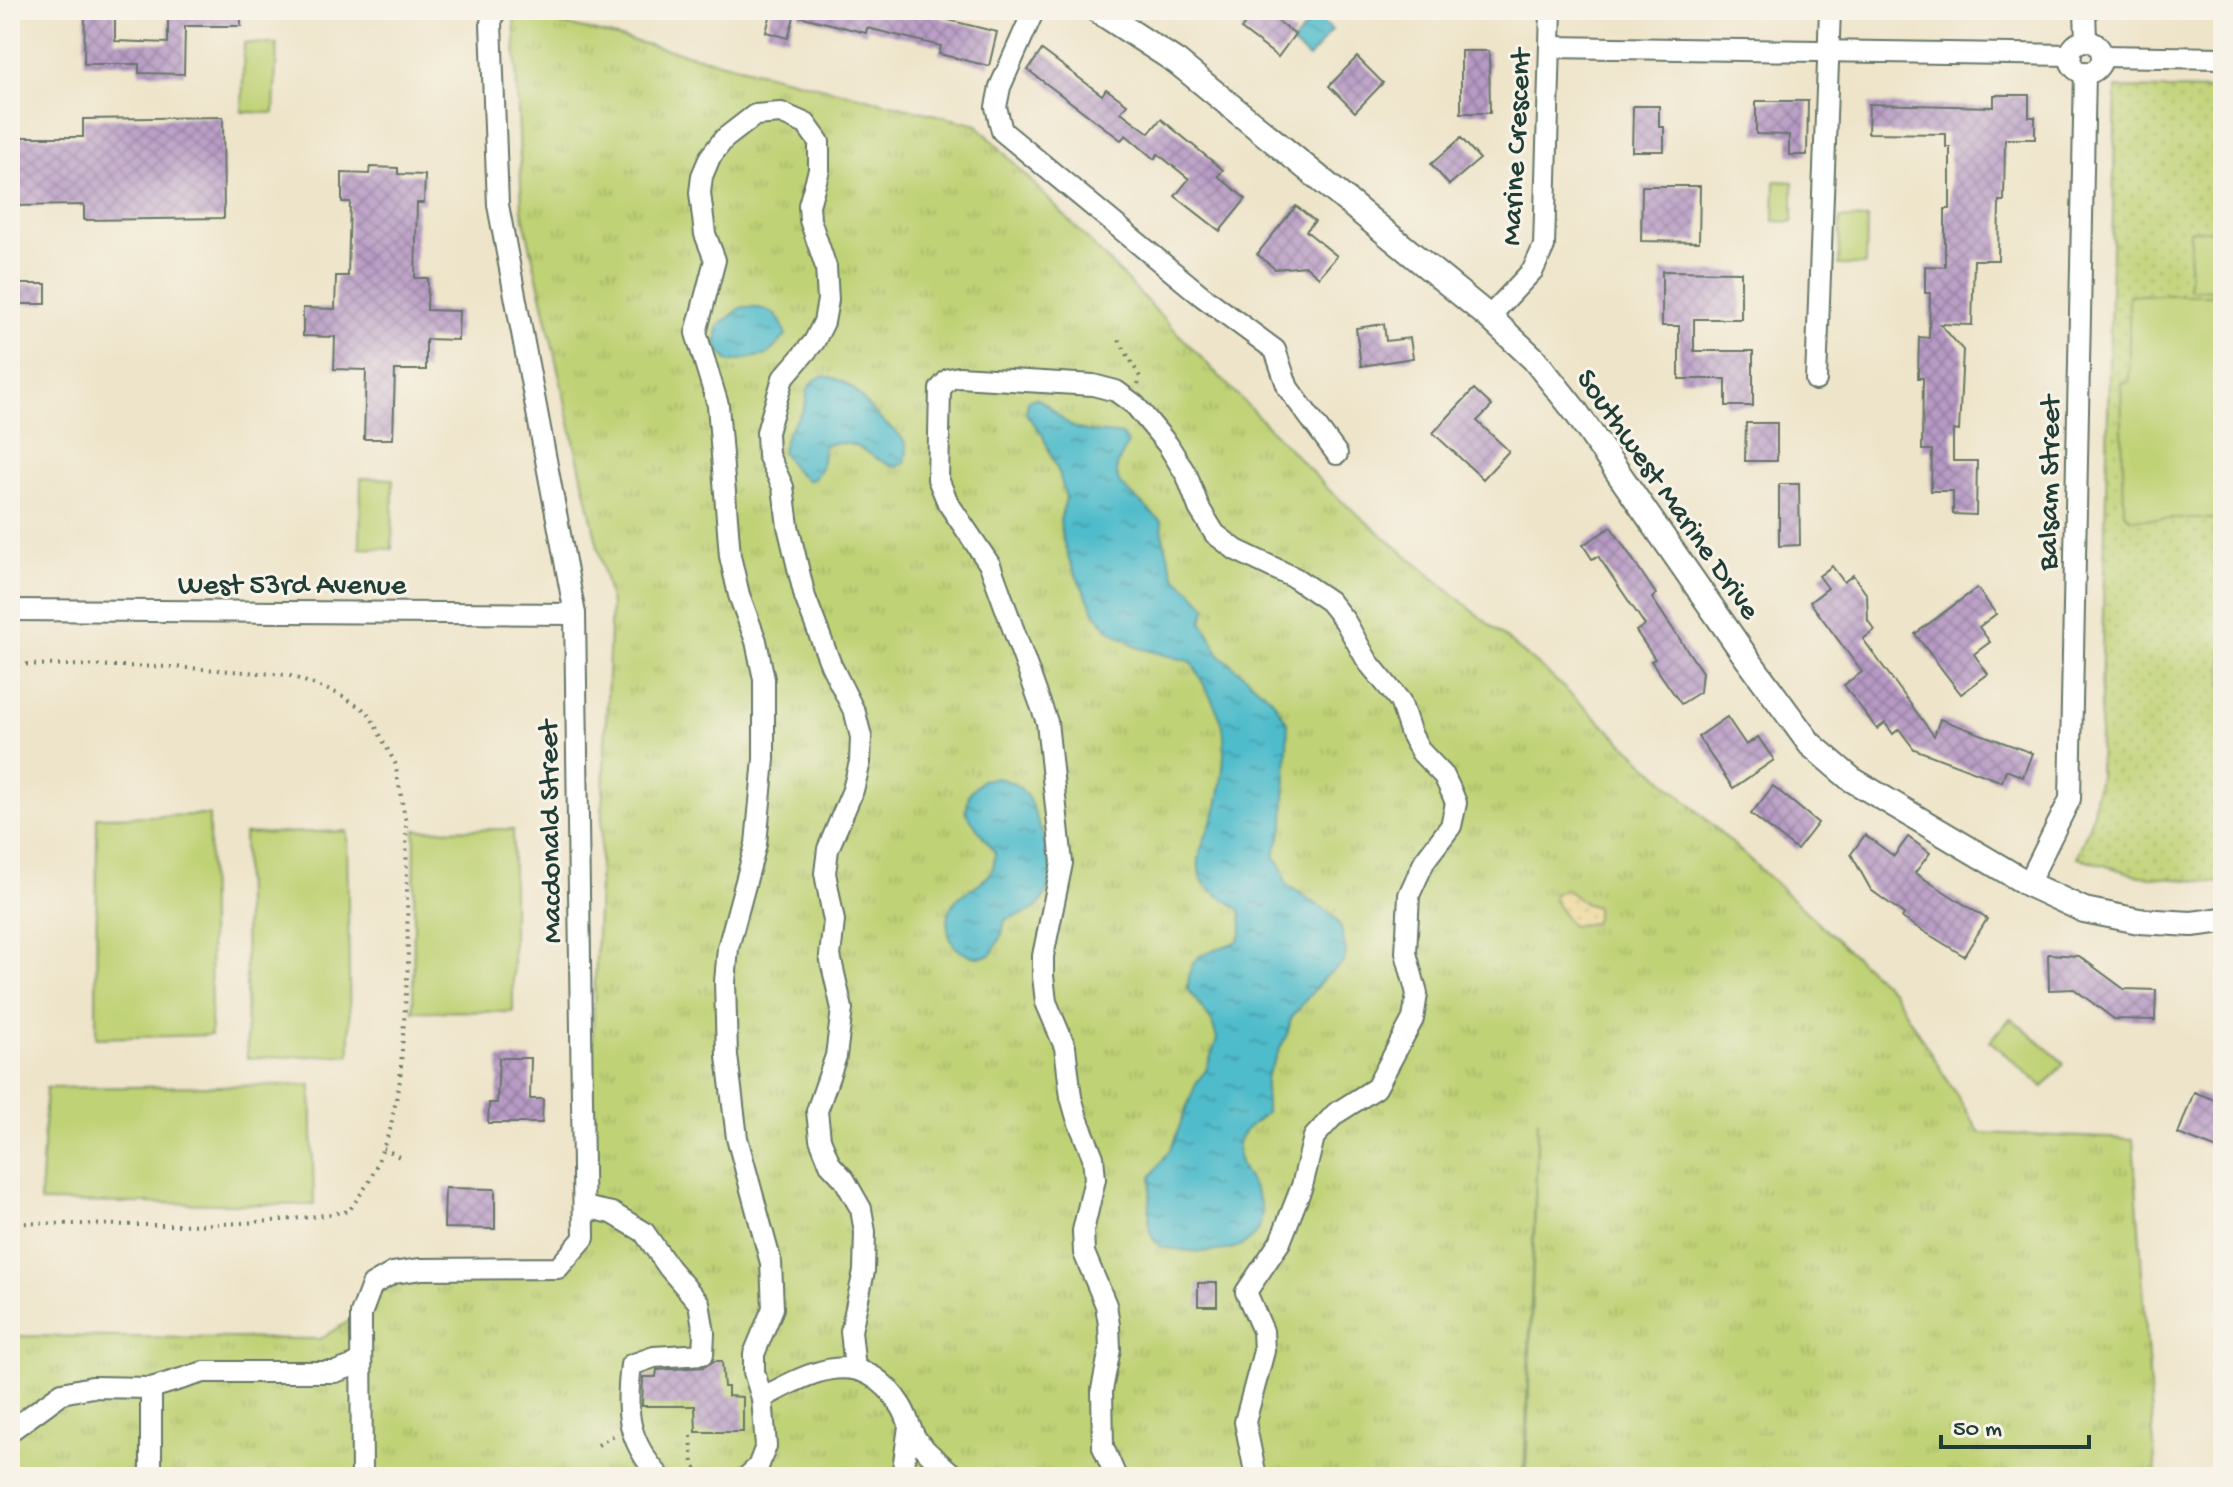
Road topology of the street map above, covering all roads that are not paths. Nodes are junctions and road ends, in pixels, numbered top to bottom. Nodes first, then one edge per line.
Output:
1 (495, 10) edge
2 (1034, 10) edge
3 (1097, 10) edge
4 (1551, 10) edge
5 (1830, 10) edge
6 (2085, 10) edge
7 (1550, 47) junction
8 (2078, 48) junction
9 (1829, 53) junction
10 (2102, 56) junction
11 (2223, 58) edge
12 (2085, 72) junction
13 (1489, 317) junction
14 (1816, 380) dead end
15 (1337, 454) dead end
16 (10, 610) edge
17 (575, 614) junction
18 (2028, 884) junction
19 (2223, 920) edge
20 (584, 1207) junction
21 (361, 1363) junction
22 (855, 1369) junction
23 (151, 1388) junction
24 (762, 1398) junction
25 (909, 1426) junction
26 (10, 1431) edge
27 (151, 1477) edge
28 (362, 1477) edge
29 (660, 1477) edge
30 (747, 1477) edge
31 (902, 1477) edge
32 (956, 1477) edge
33 (1116, 1477) edge
34 (1256, 1477) edge

1 - 17 street, Macdonald Street
2 - 15 street
3 - 13 main road, Southwest Marine Drive
4 - 7 street, Marine Crescent
5 - 9 street
6 - 8 street
7 - 9 street
7 - 13 street, Marine Crescent
8 - 9 street
8 - 10 street
8 - 12 street
9 - 14 street
10 - 11 street
10 - 12 street
12 - 18 street, Balsam Street
13 - 18 main road, Southwest Marine Drive
16 - 17 street, West 53rd Avenue
17 - 20 street, Macdonald Street
18 - 19 main road, Southwest Marine Drive
20 - 21 street, Macdonald Street
20 - 29 street
21 - 23 street
21 - 28 street, Macdonald Street
22 - 24 street
22 - 24 street
22 - 25 street
23 - 26 street
23 - 27 street
24 - 30 street
25 - 31 street
25 - 32 street
33 - 34 street

